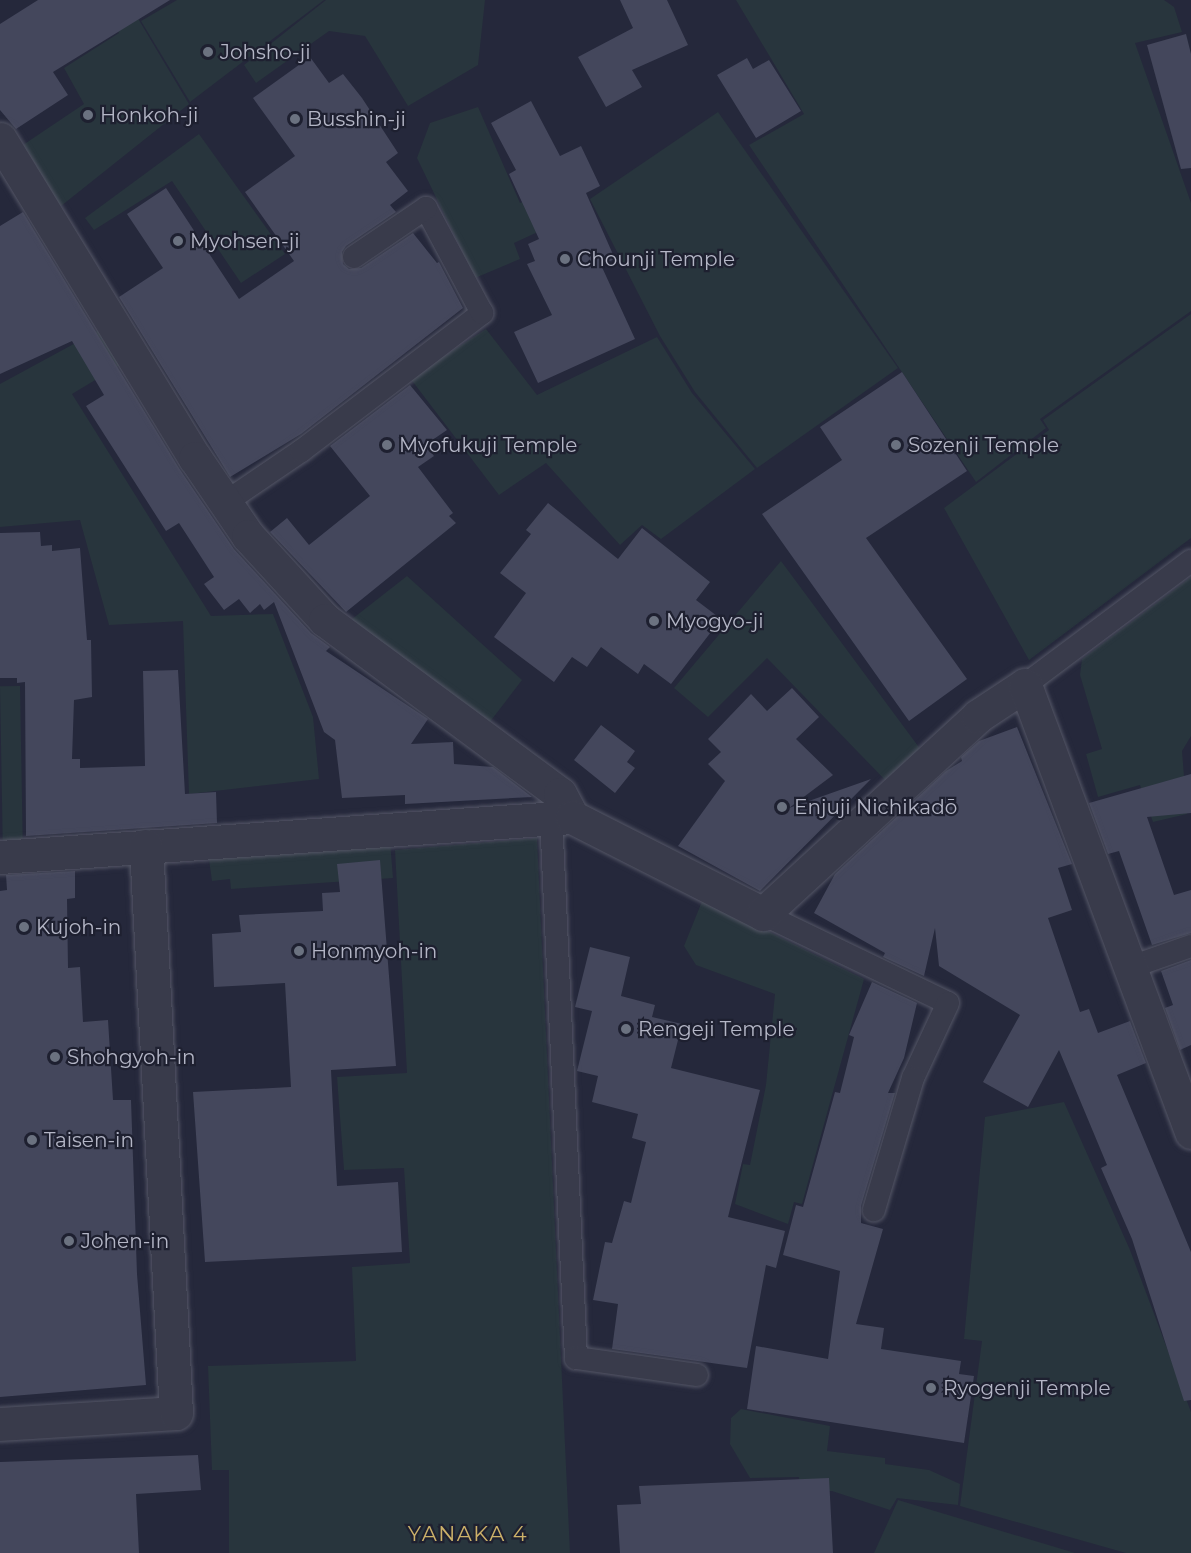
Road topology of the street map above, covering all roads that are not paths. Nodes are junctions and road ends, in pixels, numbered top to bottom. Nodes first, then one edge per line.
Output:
1 (0, 138) edge
2 (354, 257) dead end
3 (226, 502) junction
4 (1191, 561) edge
5 (1025, 685) junction
6 (561, 817) junction
7 (146, 846) junction
8 (0, 857) edge
9 (763, 914) junction
10 (1191, 946) edge
11 (1131, 967) junction
12 (1191, 1132) edge
13 (874, 1210) dead end
14 (697, 1375) dead end
15 (0, 1424) edge

1 - 3 street
2 - 3 lane
3 - 6 street
4 - 5 lane
5 - 9 street
5 - 11 street
6 - 7 street
6 - 9 street
6 - 14 lane
7 - 8 street
7 - 15 street
9 - 13 lane
10 - 11 lane
11 - 12 street

